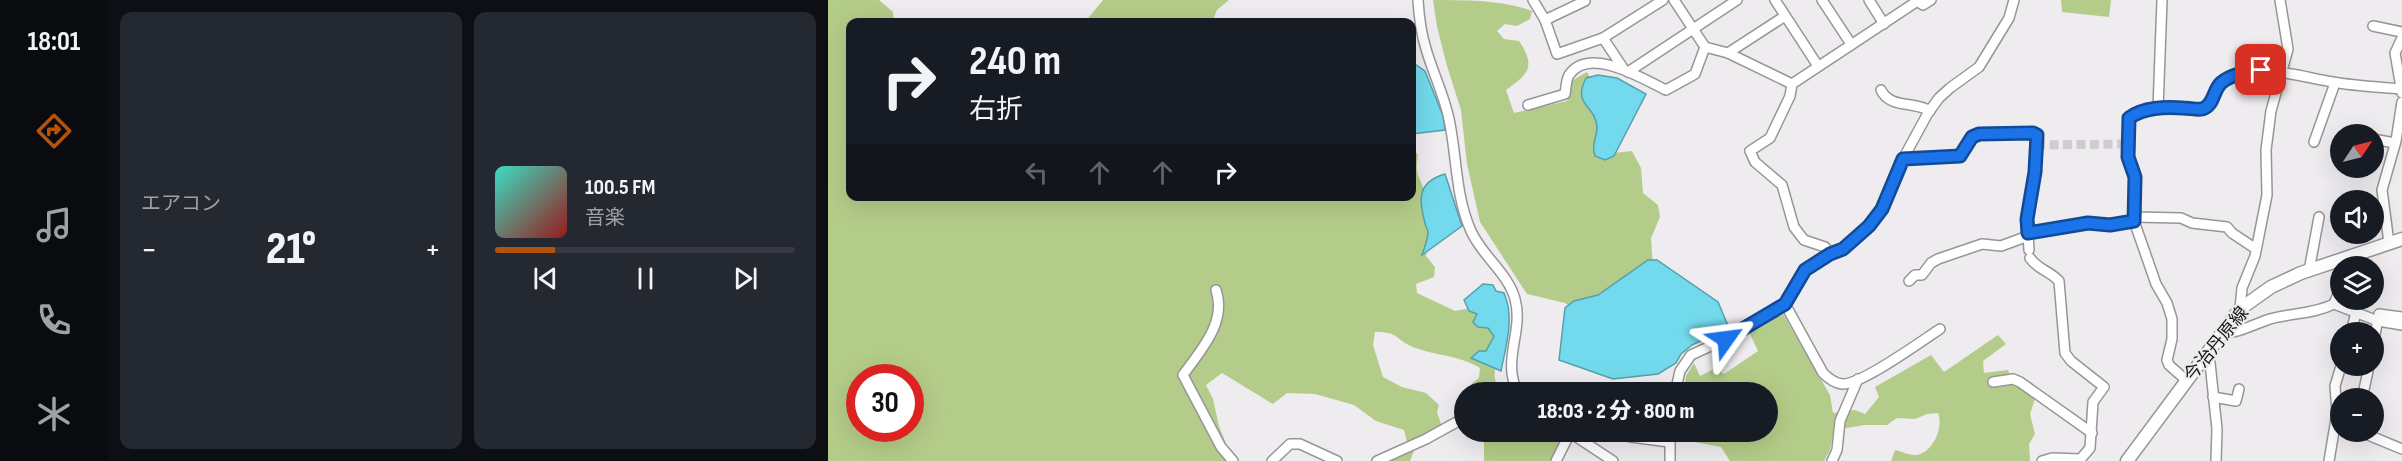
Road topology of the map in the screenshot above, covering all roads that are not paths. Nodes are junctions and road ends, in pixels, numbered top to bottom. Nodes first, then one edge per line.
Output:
1 (1418, 0) edge
2 (1533, 0) edge
3 (1585, 0) edge
4 (1663, 0) edge
5 (1674, 0) edge
6 (1737, 0) edge
7 (1774, 0) edge
8 (1822, 0) edge
9 (1869, 0) edge
10 (1931, 0) edge
11 (2014, 0) edge
12 (2162, 0) edge
13 (2280, 0) edge
14 (1916, 1) edge
15 (1785, 16) junction
16 (1545, 20) junction
17 (1884, 24) junction
18 (2373, 26) dead end
19 (1693, 29) junction
20 (2402, 32) edge
21 (1603, 38) junction
22 (2402, 38) edge
23 (1851, 44) junction
24 (1705, 47) junction
25 (1728, 53) junction
26 (2398, 53) edge
27 (1818, 66) junction
28 (1626, 70) junction
29 (2282, 72) junction
30 (2335, 83) junction
31 (1792, 84) junction
32 (1881, 90) dead end
33 (2402, 92) edge
34 (2402, 102) edge
35 (1528, 105) dead end
36 (2158, 109) junction
37 (1930, 111) junction
38 (2314, 142) dead end
39 (2397, 144) edge
40 (1903, 159) junction
41 (2319, 217) dead end
42 (2134, 219) junction
43 (2028, 235) junction
44 (2402, 239) edge
45 (2389, 243) junction
46 (2256, 249) junction
47 (1830, 254) junction
48 (2362, 256) edge
49 (2330, 266) edge
50 (2309, 271) junction
51 (1909, 281) dead end
52 (1216, 290) dead end
53 (1785, 304) junction
54 (2330, 306) edge
55 (2240, 309) junction
56 (2350, 310) edge
57 (2356, 312) junction
58 (2402, 317) edge
59 (2378, 321) junction
60 (2354, 322) edge
61 (2402, 325) edge
62 (1940, 329) dead end
63 (2220, 334) junction
64 (2205, 354) junction
65 (2338, 376) edge
66 (1858, 380) junction
67 (2186, 380) junction
68 (1514, 382) edge
69 (1678, 382) edge
70 (1993, 382) dead end
71 (2239, 389) dead end
72 (2213, 397) junction
73 (1454, 424) edge
74 (2092, 433) junction
75 (2384, 439) edge
76 (1565, 442) edge
77 (1584, 442) edge
78 (1669, 442) edge
79 (2401, 445) edge
80 (2079, 460) edge
81 (1233, 461) edge
82 (1272, 461) edge
83 (1337, 461) edge
84 (1377, 461) edge
85 (1556, 461) edge
86 (1613, 461) edge
87 (1670, 461) edge
88 (1832, 461) edge
89 (2042, 461) edge
90 (2127, 461) edge
91 (2216, 461) edge
92 (2329, 461) edge

1 - 68 street
2 - 16 street
3 - 16 street
4 - 21 street
5 - 19 street
6 - 19 street
7 - 15 street
8 - 23 street
9 - 17 street
10 - 14 street
11 - 37 street
12 - 36 street
13 - 29 street
14 - 17 street
15 - 25 street
15 - 27 street
16 - 21 street
17 - 23 street
18 - 20 street
19 - 24 street
19 - 28 street
21 - 28 street
22 - 26 street
23 - 27 street
24 - 25 street
24 - 28 street
25 - 31 street
26 - 33 street
27 - 31 street
28 - 35 street
29 - 30 street
29 - 36 street
29 - 46 street
30 - 33 street
30 - 38 street
31 - 47 street
32 - 37 street
34 - 39 street
36 - 42 street
37 - 40 street
39 - 45 street
40 - 43 street
40 - 47 street
41 - 50 street
42 - 43 street
42 - 46 street
42 - 67 street
43 - 51 street
43 - 74 street
44 - 45 main road, 今治丹原線
45 - 48 main road, 今治丹原線
46 - 55 street
47 - 53 street
49 - 50 main road, 今治丹原線
50 - 55 main road, 今治丹原線
52 - 81 street
53 - 66 street
53 - 69 street
54 - 63 street
55 - 63 main road, 今治丹原線
56 - 57 street
57 - 59 street
57 - 60 street
58 - 59 street
59 - 61 street
62 - 66 street
63 - 64 main road, 今治丹原線
64 - 67 main road, 今治丹原線
64 - 72 street
65 - 92 street
66 - 88 street
67 - 90 main road, 今治丹原線
70 - 74 street
71 - 72 street
72 - 91 street
73 - 84 street
74 - 80 street
75 - 79 street
76 - 85 street
77 - 86 street
78 - 87 street
80 - 89 street
82 - 83 street

